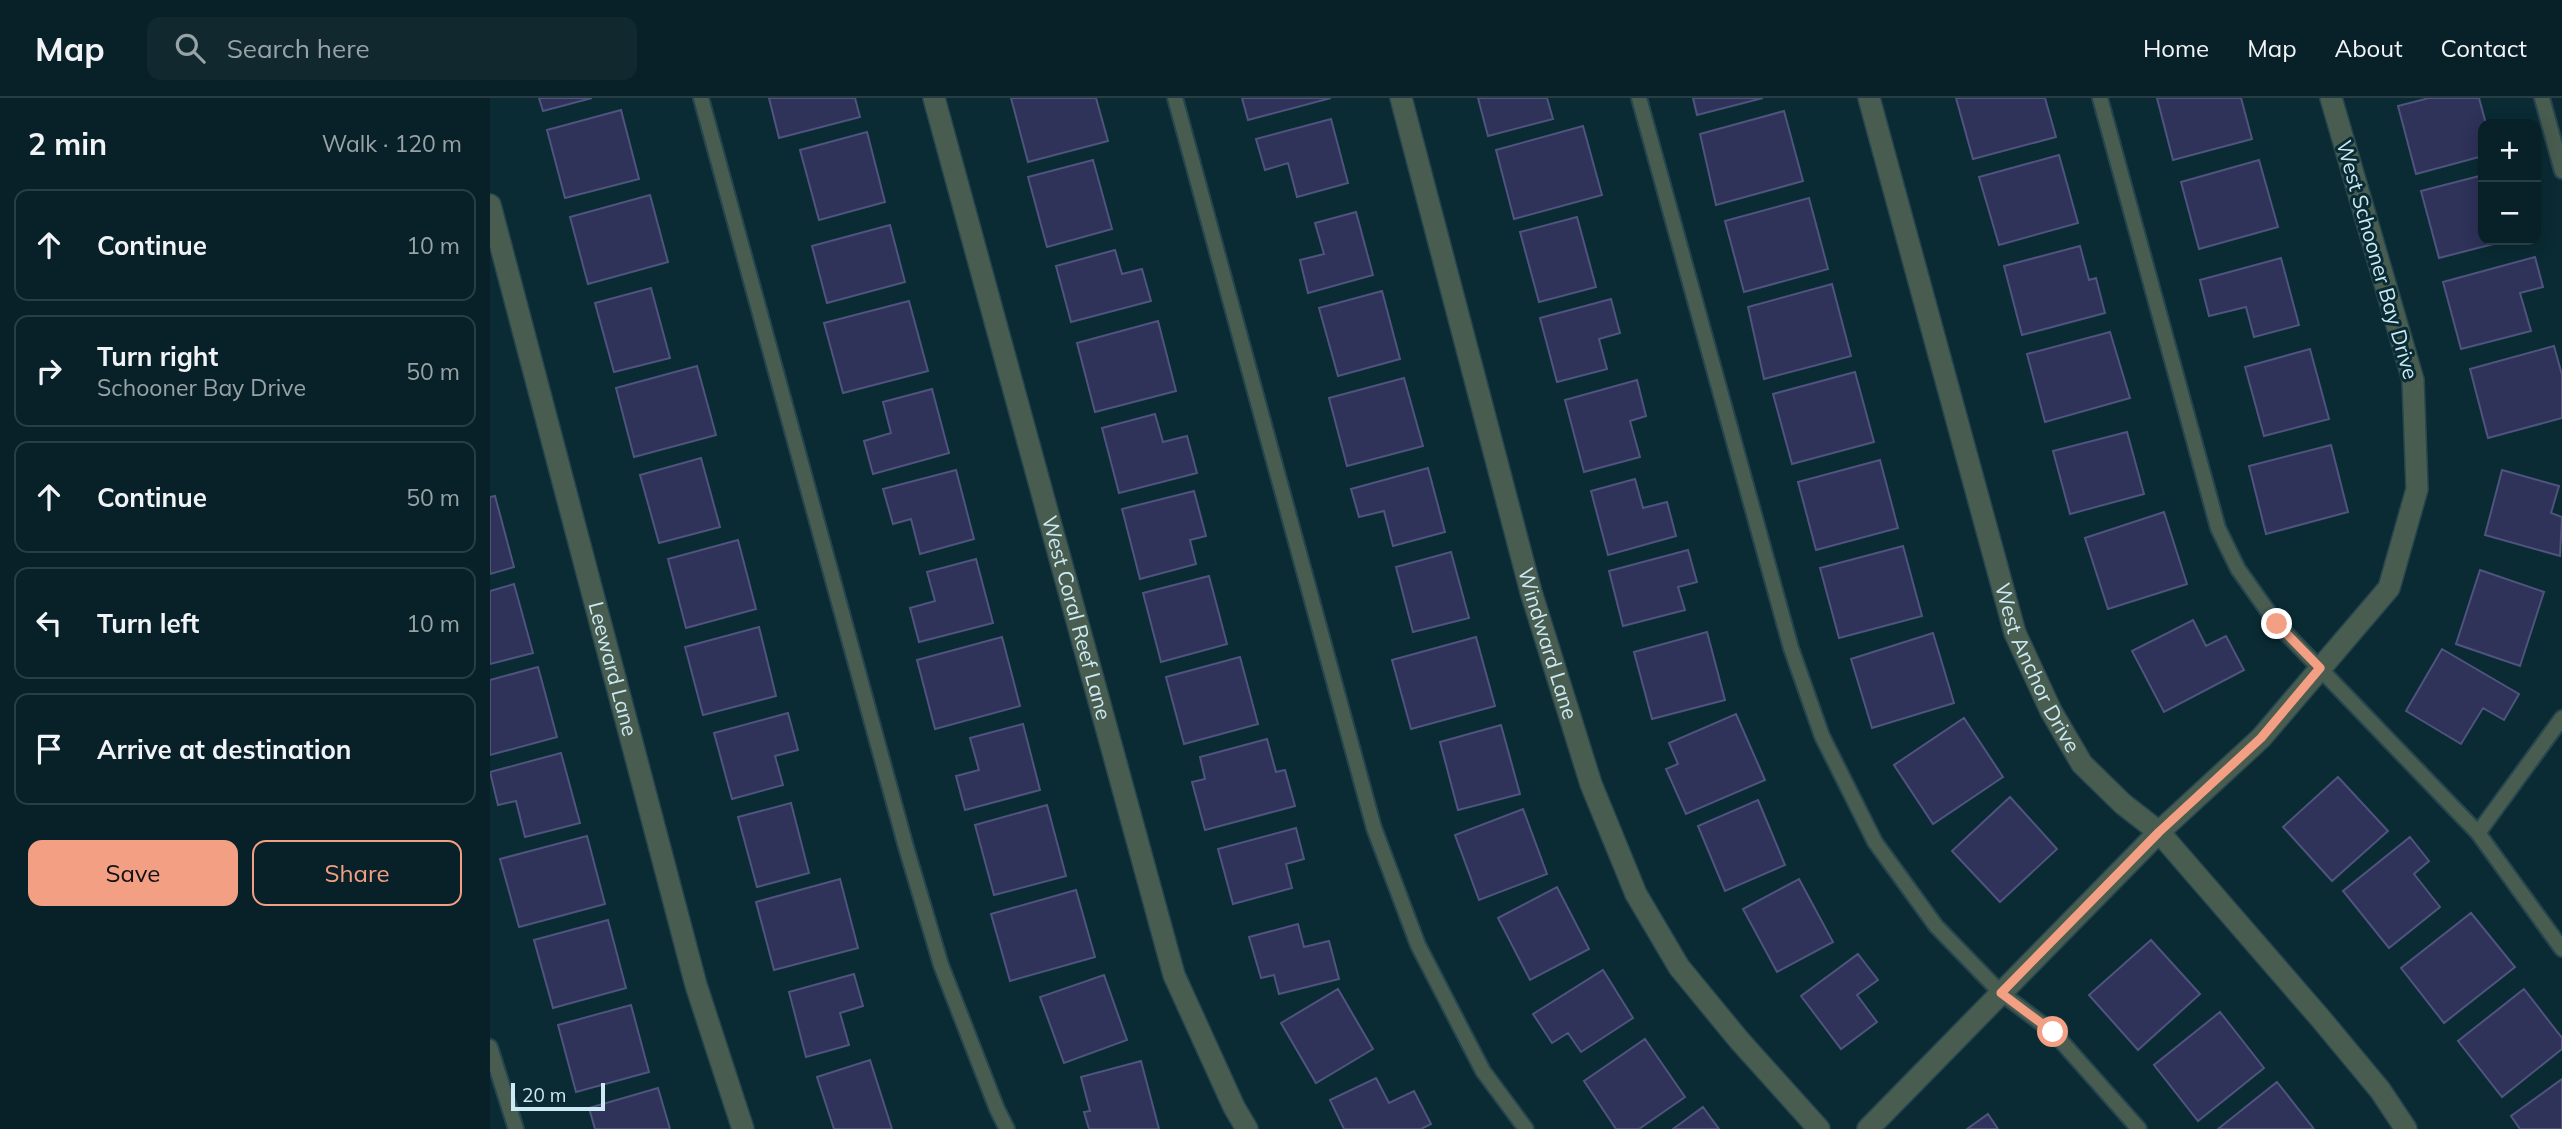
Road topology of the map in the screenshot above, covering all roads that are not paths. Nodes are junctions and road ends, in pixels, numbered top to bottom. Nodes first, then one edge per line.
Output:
1 (701, 98) edge
2 (934, 98) edge
3 (1175, 98) edge
4 (1401, 98) edge
5 (1639, 98) edge
6 (1869, 98) edge
7 (2100, 98) edge
8 (2332, 98) edge
9 (2542, 98) edge
10 (2562, 171) edge
11 (490, 205) edge
12 (2320, 668) junction
13 (2562, 718) edge
14 (2159, 832) junction
15 (2478, 834) junction
16 (2562, 949) edge
17 (2001, 993) junction
18 (490, 1047) edge
19 (516, 1129) edge
20 (743, 1129) edge
21 (1007, 1129) edge
22 (1247, 1129) edge
23 (1526, 1129) edge
24 (1819, 1129) edge
25 (1868, 1129) edge
26 (2139, 1129) edge
27 (2406, 1129) edge

1 - 21 lane
2 - 22 street, West Coral Reef Lane
3 - 23 lane
4 - 24 street, Windward Lane
5 - 17 lane
6 - 14 street, West Anchor Drive
7 - 12 lane
8 - 12 street, West Schooner Bay Drive
9 - 10 lane
11 - 20 street, Leeward Lane
12 - 14 street, West Schooner Bay Drive
12 - 15 lane
13 - 15 lane
14 - 17 street, West Schooner Bay Drive
14 - 27 street, West Anchor Drive
15 - 16 lane
17 - 25 street, West Schooner Bay Drive
17 - 26 lane
18 - 19 lane

